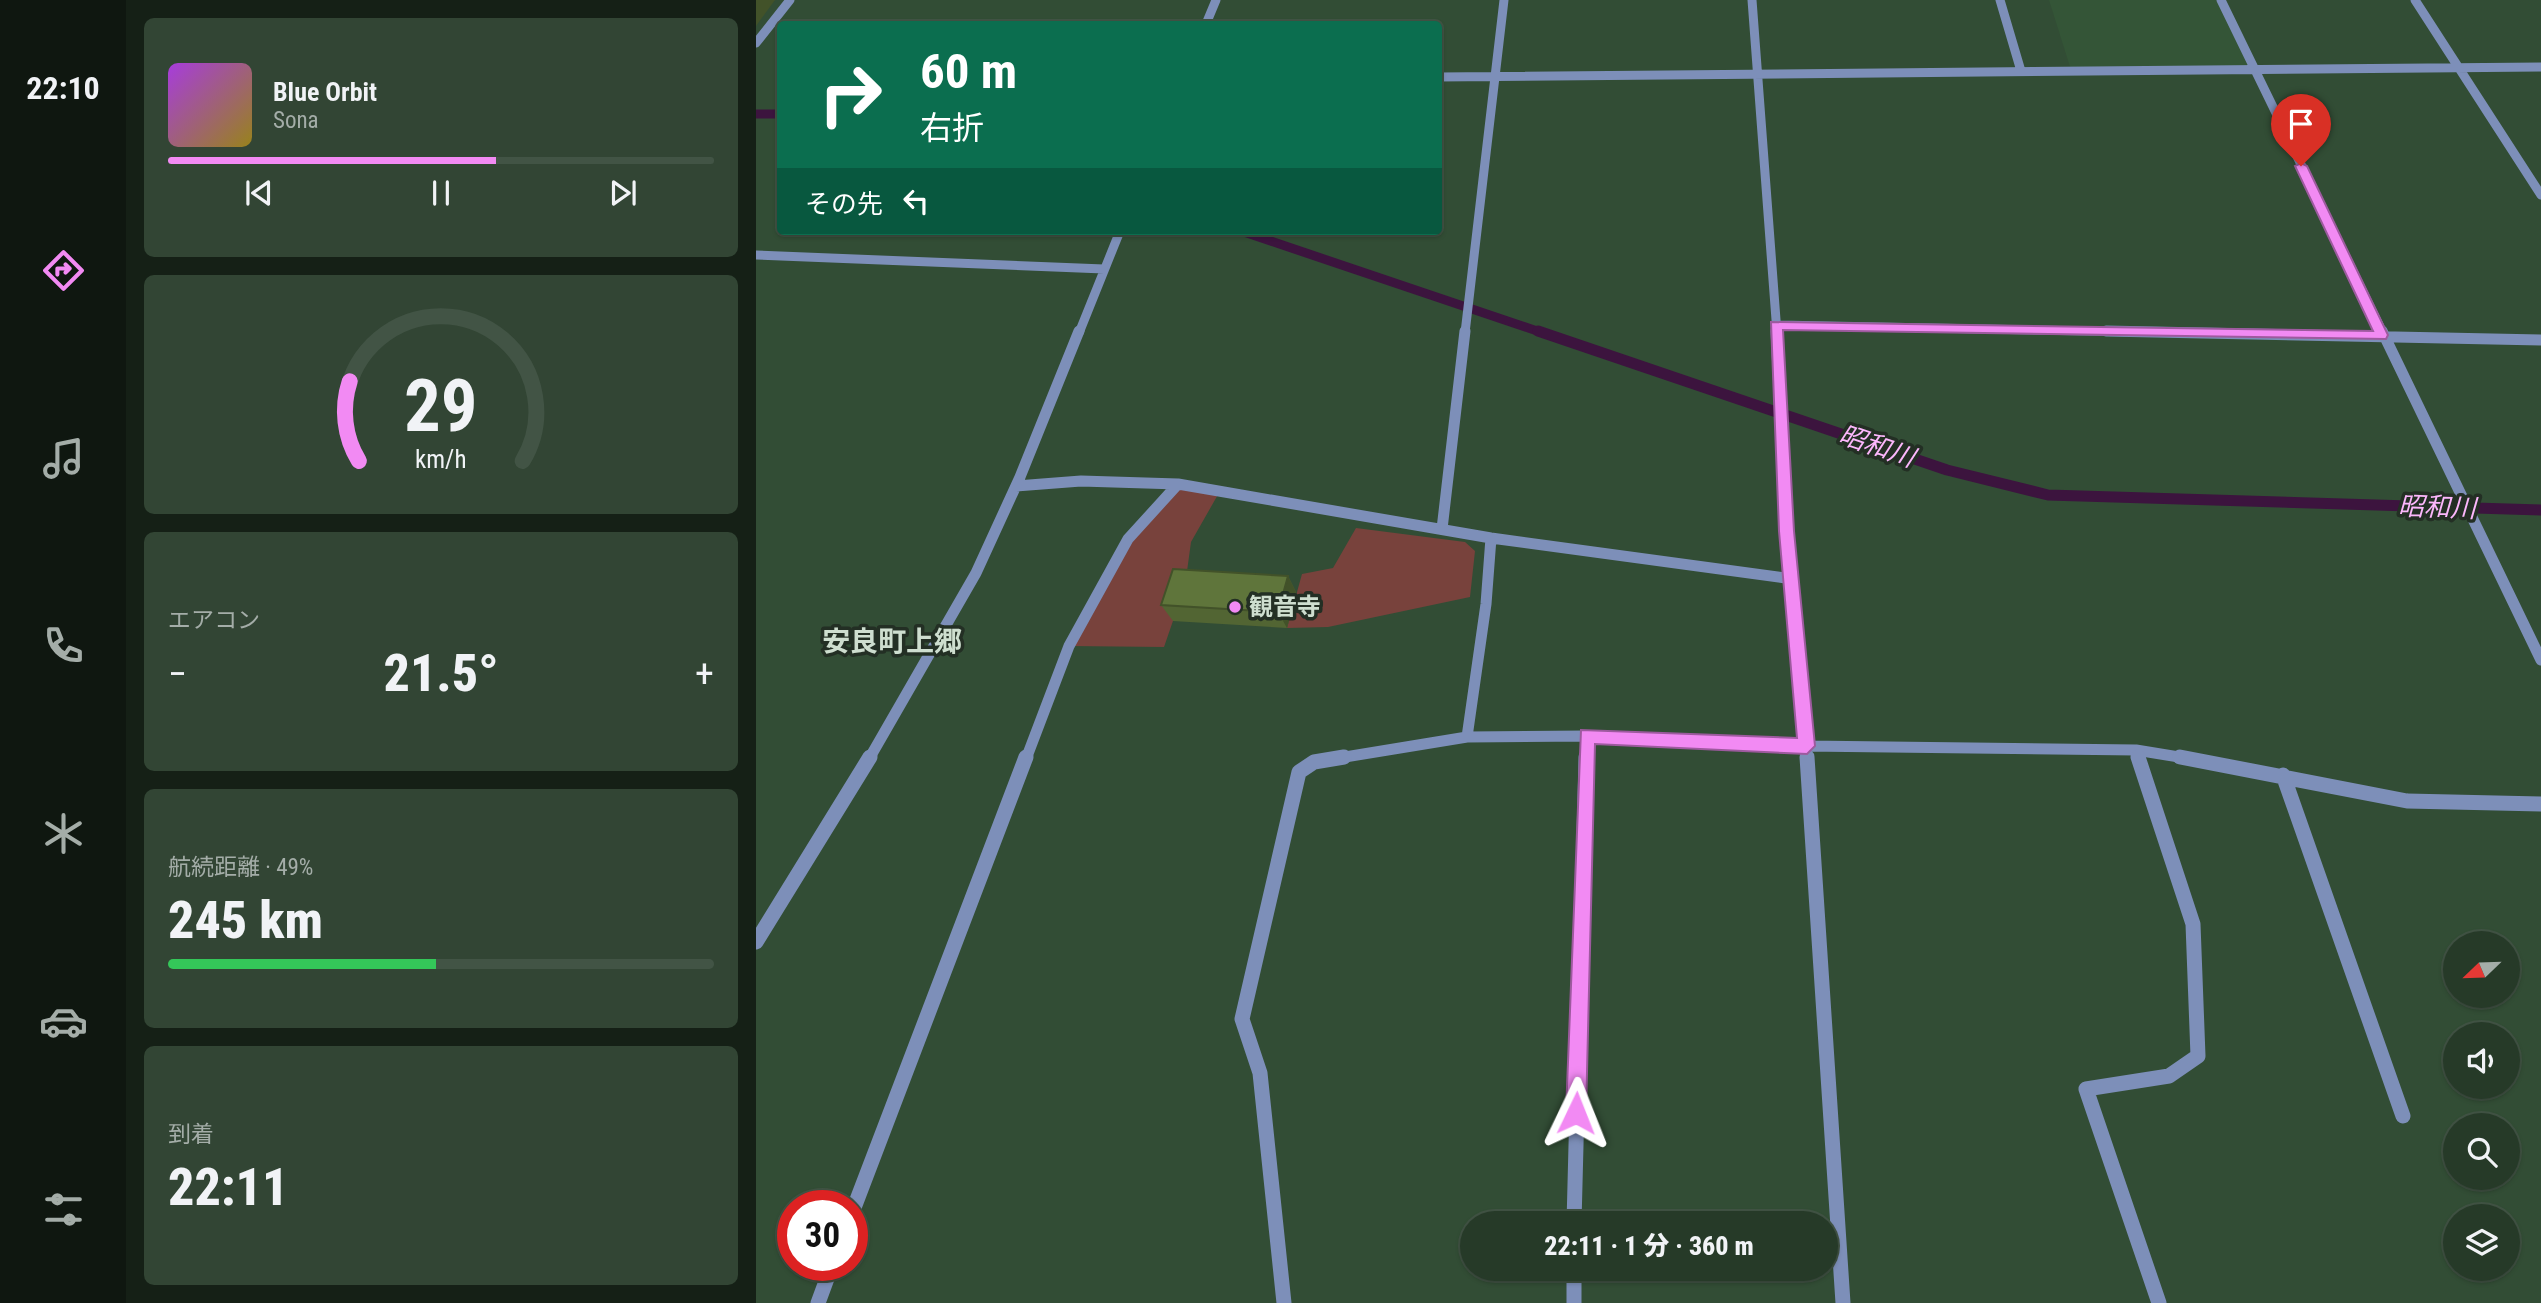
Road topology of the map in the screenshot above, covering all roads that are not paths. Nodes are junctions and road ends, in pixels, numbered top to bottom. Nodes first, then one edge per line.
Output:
1 (790, 0) edge
2 (1216, 0) edge
3 (1504, 0) edge
4 (1752, 0) edge
5 (2000, 0) edge
6 (2221, 0) edge
7 (2415, 0) edge
8 (1207, 21) edge
9 (756, 43) edge
10 (2458, 67) junction
11 (2541, 67) edge
12 (2254, 70) junction
13 (2021, 71) junction
14 (1758, 74) junction
15 (1442, 77) edge
16 (1494, 77) junction
17 (2541, 194) edge
18 (1118, 235) edge
19 (756, 255) edge
20 (1104, 269) junction
21 (1469, 293) joint
22 (1776, 326) junction
23 (2382, 335) junction
24 (2541, 340) edge
25 (1781, 394) joint
26 (1178, 484) junction
27 (1016, 485) junction
28 (2462, 498) joint
29 (1442, 530) junction
30 (1491, 538) junction
31 (1793, 579) junction
32 (2541, 660) edge
33 (1587, 736) junction
34 (1467, 737) junction
35 (1807, 746) junction
36 (2136, 750) junction
37 (2283, 775) junction
38 (2541, 804) edge
39 (756, 942) edge
40 (2403, 1116) dead end
41 (861, 1190) edge
42 (1574, 1211) edge
43 (826, 1281) edge
44 (1574, 1281) edge
45 (818, 1303) edge
46 (1284, 1303) edge
47 (1574, 1303) edge
48 (1843, 1303) edge
49 (2159, 1303) edge

1 - 9 street
2 - 8 street
3 - 16 street
4 - 14 street
5 - 13 street
6 - 12 street
7 - 10 street
10 - 11 street
10 - 12 street
10 - 17 street
12 - 13 street
12 - 23 street
13 - 14 street
14 - 16 street
14 - 22 street
15 - 16 street
16 - 21 street
18 - 20 street
19 - 20 street
20 - 27 street
21 - 29 street
22 - 23 street
22 - 25 street
23 - 24 street
23 - 28 street
25 - 31 street
26 - 27 street
26 - 29 street
26 - 41 street
27 - 39 street
28 - 32 street
29 - 30 street
30 - 31 street
30 - 34 street
31 - 35 street
33 - 34 street
33 - 35 street
33 - 42 street
34 - 46 street
35 - 36 street
35 - 48 street
36 - 37 street
36 - 49 street
37 - 38 street
37 - 40 street
43 - 45 street
44 - 47 street

